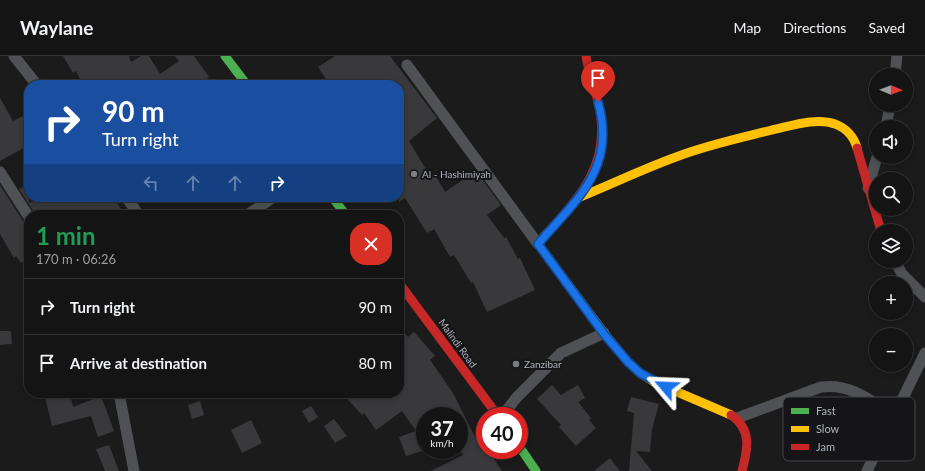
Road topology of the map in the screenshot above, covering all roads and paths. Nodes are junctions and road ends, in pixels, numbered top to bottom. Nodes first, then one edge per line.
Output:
1 (14, 56) edge
2 (225, 56) edge
3 (586, 56) edge
4 (897, 56) edge
5 (407, 65) dead end
6 (896, 68) edge
7 (33, 80) edge
8 (243, 80) edge
9 (875, 164) edge
10 (0, 172) edge
11 (868, 188) junction
12 (580, 197) junction
13 (266, 202) edge
14 (336, 202) edge
15 (24, 210) edge
16 (254, 210) edge
17 (342, 210) edge
18 (879, 224) edge
19 (538, 244) junction
20 (899, 268) edge
21 (404, 290) edge
22 (925, 297) edge
23 (604, 334) junction
24 (925, 353) edge
25 (795, 397) edge
26 (866, 397) edge
27 (902, 397) edge
28 (120, 398) edge
29 (783, 401) edge
30 (491, 407) edge
31 (509, 407) edge
32 (737, 418) junction
33 (528, 459) edge
34 (872, 461) edge
35 (134, 471) edge
36 (536, 471) edge
37 (742, 471) edge
38 (867, 471) edge

1 - 7 street
2 - 8 main road
3 - 12 main road
4 - 6 street
5 - 19 street
9 - 11 street
10 - 15 street
11 - 12 main road
11 - 18 main road
12 - 19 main road
13 - 16 street
14 - 17 main road
19 - 23 main road
20 - 22 street
21 - 30 main road, Malindi Road
23 - 31 street
23 - 32 main road
24 - 27 street
25 - 26 street
28 - 35 street
29 - 32 street
32 - 37 main road
33 - 36 main road
34 - 38 street

